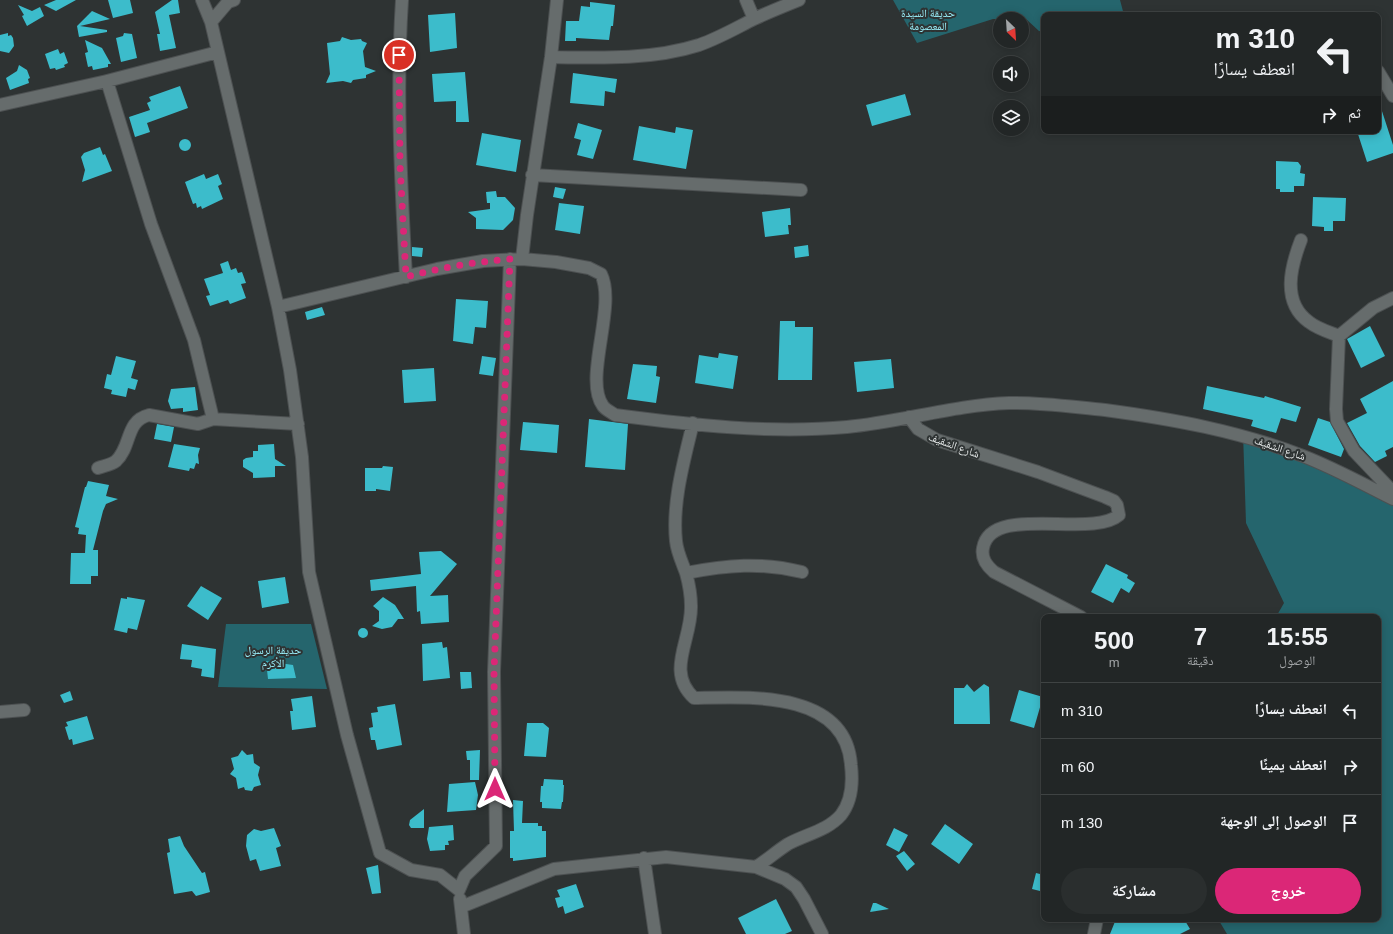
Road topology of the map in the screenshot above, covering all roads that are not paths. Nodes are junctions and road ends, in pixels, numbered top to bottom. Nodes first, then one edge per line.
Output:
1 (202, 0) edge
2 (234, 0) edge
3 (402, 0) edge
4 (557, 0) edge
5 (746, 0) edge
6 (799, 0) edge
7 (754, 19) junction
8 (211, 22) junction
9 (218, 52) junction
10 (551, 57) junction
11 (1381, 76) edge
12 (107, 81) junction
13 (1393, 96) edge
14 (0, 105) edge
15 (532, 175) junction
16 (801, 190) dead end
17 (1301, 240) dead end
18 (510, 259) junction
19 (522, 259) junction
20 (406, 277) junction
21 (1393, 298) edge
22 (278, 308) junction
23 (1340, 336) junction
24 (909, 417) junction
25 (213, 419) junction
26 (693, 423) junction
27 (298, 424) junction
28 (98, 468) dead end
29 (1393, 492) edge
30 (1393, 499) edge
31 (802, 572) dead end
32 (686, 573) junction
33 (1075, 614) edge
34 (24, 710) dead end
35 (0, 712) edge
36 (644, 858) junction
37 (756, 867) junction
38 (459, 890) junction
39 (461, 907) junction
40 (1096, 922) edge
41 (464, 934) edge
42 (655, 934) edge
43 (822, 934) edge
44 (1094, 934) edge

1 - 8 street
2 - 8 street
3 - 20 street
4 - 10 street
5 - 7 street
6 - 7 street
7 - 10 street
8 - 9 street
9 - 12 street
9 - 22 street
10 - 15 street
11 - 13 street
12 - 14 street
12 - 25 street
15 - 16 street
15 - 19 street
17 - 23 street
18 - 19 street
18 - 20 street
18 - 38 street
19 - 26 street
20 - 22 street
21 - 23 street
22 - 27 street
23 - 29 street
24 - 26 street
24 - 30 street, شارع الشقيف
24 - 33 street, شارع الشقيف
25 - 27 street
25 - 28 street
26 - 32 street
27 - 38 street
31 - 32 street
32 - 37 street
34 - 35 street
36 - 37 street
36 - 39 street
36 - 42 street
37 - 43 street
38 - 39 street
39 - 41 street
40 - 44 street

